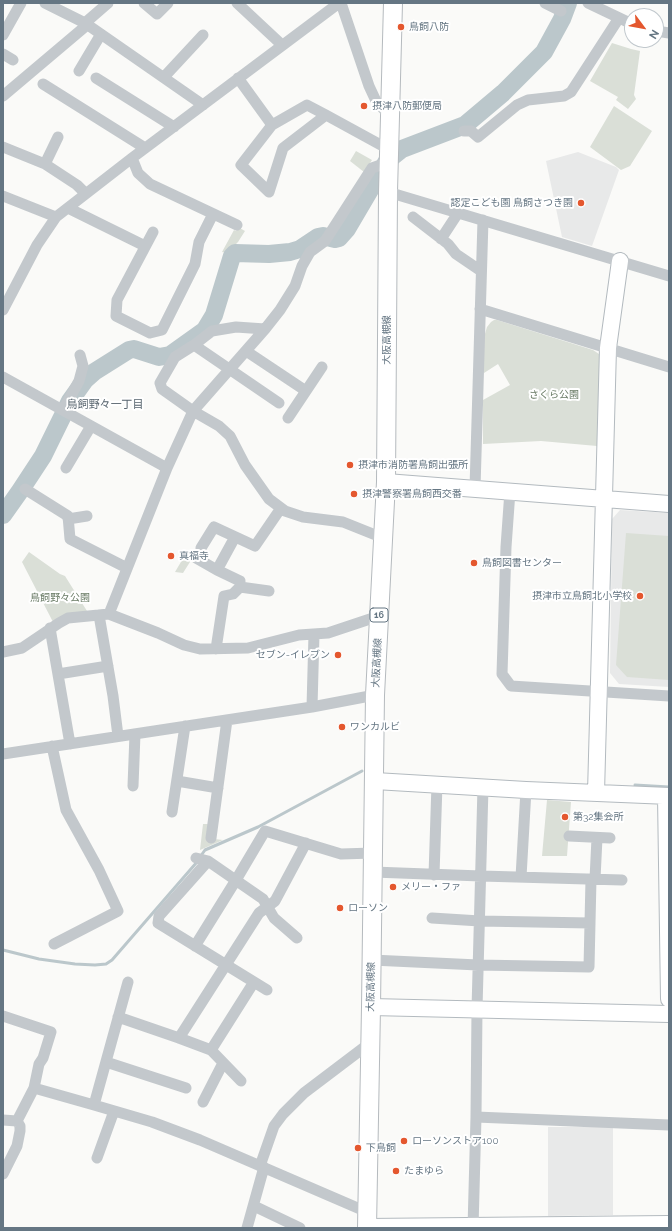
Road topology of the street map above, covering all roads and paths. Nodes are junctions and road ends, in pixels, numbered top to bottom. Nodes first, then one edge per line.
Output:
1 (21, 3) edge
2 (45, 3) edge
3 (108, 3) edge
4 (144, 3) edge
5 (168, 3) edge
6 (237, 3) edge
7 (340, 3) edge
8 (393, 3) edge
9 (545, 3) edge
10 (588, 3) edge
11 (561, 11) dead end
12 (619, 18) junction
13 (624, 20) edge
14 (86, 24) junction
15 (101, 34) junction
16 (3, 35) edge
17 (204, 35) dead end
18 (282, 45) junction
19 (3, 54) edge
20 (13, 60) dead end
21 (79, 70) dead end
22 (164, 77) junction
23 (96, 78) dead end
24 (238, 78) junction
25 (43, 84) dead end
26 (3, 96) edge
27 (203, 104) junction
28 (326, 115) junction
29 (391, 117) junction
30 (272, 125) junction
31 (174, 127) junction
32 (464, 131) dead end
33 (58, 137) dead end
34 (3, 147) edge
35 (145, 148) junction
36 (390, 156) junction
37 (132, 158) junction
38 (45, 164) junction
39 (388, 192) junction
40 (86, 193) junction
41 (3, 196) edge
42 (68, 208) junction
43 (458, 213) junction
44 (213, 214) junction
45 (56, 217) junction
46 (413, 217) dead end
47 (482, 220) junction
48 (236, 225) dead end
49 (153, 232) dead end
50 (441, 239) junction
51 (145, 246) junction
52 (620, 261) junction
53 (481, 271) junction
54 (669, 276) edge
55 (480, 308) junction
56 (3, 310) edge
57 (266, 329) junction
58 (194, 345) junction
59 (608, 348) junction
60 (246, 351) junction
61 (80, 355) dead end
62 (322, 367) dead end
63 (669, 367) edge
64 (230, 369) junction
65 (3, 377) edge
66 (306, 391) junction
67 (279, 404) dead end
68 (64, 411) junction
69 (193, 411) junction
70 (288, 418) dead end
71 (91, 426) junction
72 (66, 468) dead end
73 (167, 468) junction
74 (386, 482) junction
75 (475, 488) junction
76 (25, 489) dead end
77 (510, 491) junction
78 (604, 498) junction
79 (669, 504) edge
80 (281, 508) junction
81 (87, 516) dead end
82 (68, 518) junction
83 (235, 537) junction
84 (383, 538) junction
85 (201, 548) dead end
86 (196, 558) dead end
87 (127, 568) junction
88 (217, 570) junction
89 (240, 587) junction
90 (269, 591) dead end
91 (104, 615) junction
92 (379, 616) junction
93 (50, 628) junction
94 (314, 634) junction
95 (216, 649) junction
96 (3, 652) edge
97 (108, 666) junction
98 (58, 674) junction
99 (599, 692) junction
100 (375, 695) junction
101 (669, 696) edge
102 (312, 707) junction
103 (227, 720) junction
104 (185, 726) junction
105 (135, 734) junction
106 (118, 736) junction
107 (70, 744) junction
108 (52, 746) junction
109 (3, 754) edge
110 (177, 781) junction
111 (375, 781) junction
112 (437, 784) junction
113 (133, 786) dead end
114 (484, 787) junction
115 (218, 788) junction
116 (526, 790) junction
117 (596, 793) junction
118 (668, 796) edge
119 (172, 812) dead end
120 (569, 836) dead end
121 (211, 838) dead end
122 (597, 838) junction
123 (610, 838) dead end
124 (306, 843) junction
125 (373, 853) junction
126 (373, 872) junction
127 (434, 874) junction
128 (481, 876) junction
129 (522, 877) junction
130 (593, 879) junction
131 (236, 880) junction
132 (622, 880) dead end
133 (267, 906) junction
134 (668, 906) edge
135 (432, 918) dead end
136 (480, 921) junction
137 (590, 923) junction
138 (297, 938) dead end
139 (54, 944) dead end
140 (195, 946) junction
141 (372, 960) junction
142 (226, 965) junction
143 (478, 965) junction
144 (128, 982) dead end
145 (254, 982) junction
146 (267, 990) dead end
147 (669, 999) edge
148 (371, 1006) junction
149 (477, 1009) junction
150 (669, 1014) edge
151 (3, 1016) edge
152 (118, 1017) junction
153 (179, 1038) junction
154 (370, 1043) junction
155 (211, 1050) junction
156 (106, 1062) junction
157 (223, 1063) junction
158 (241, 1081) dead end
159 (34, 1088) junction
160 (186, 1088) dead end
161 (203, 1102) dead end
162 (94, 1104) junction
163 (114, 1111) junction
164 (476, 1117) junction
165 (3, 1120) edge
166 (17, 1121) junction
167 (669, 1125) edge
168 (97, 1158) dead end
169 (262, 1167) junction
170 (3, 1174) edge
171 (254, 1206) junction
172 (367, 1222) edge
173 (669, 1224) edge
174 (473, 1227) edge
175 (247, 1228) edge
176 (300, 1228) edge

1 - 16 street
2 - 14 street
3 - 14 street
4 - 5 street
6 - 18 street
7 - 18 street
7 - 29 street
8 - 29 main road, 大阪高槻線 / 16
9 - 11 street
10 - 12 street
12 - 13 street
12 - 32 street
14 - 15 street
14 - 26 street
15 - 21 street
15 - 22 street
17 - 22 street
18 - 24 street
19 - 20 street
22 - 27 street
23 - 31 street
24 - 27 street
24 - 30 street
25 - 35 street
27 - 31 street
28 - 30 street
28 - 30 street
28 - 36 street
29 - 36 main road, 大阪高槻線 / 16
31 - 35 street
33 - 38 street
34 - 38 street
35 - 37 street
36 - 39 main road, 大阪高槻線 / 16
36 - 57 street
37 - 40 street
37 - 44 street
38 - 40 street
39 - 43 street
39 - 74 main road, 大阪高槻線 / 16
40 - 42 street
41 - 45 street
42 - 45 street
42 - 51 street
43 - 47 street
43 - 50 street
44 - 48 street
44 - 51 street
45 - 56 street
46 - 50 street
47 - 52 street
47 - 53 street
49 - 51 street
50 - 53 street
52 - 54 street
52 - 59 street
53 - 55 street
55 - 59 street
55 - 75 street
57 - 58 street
57 - 60 street
58 - 64 street
58 - 69 street
59 - 63 street
59 - 78 street
60 - 64 street
60 - 66 street
61 - 68 street
62 - 66 street
64 - 67 street
64 - 69 street
65 - 68 street
66 - 70 street
68 - 71 street
69 - 73 street
69 - 80 street
71 - 72 street
71 - 73 street
73 - 87 street
74 - 75 street
74 - 84 main road, 大阪高槻線 / 16
75 - 77 street
76 - 82 street
77 - 78 street
77 - 99 street
78 - 79 street
78 - 99 street
80 - 83 street
80 - 84 street
81 - 82 street
82 - 87 street
83 - 85 street
83 - 88 street
84 - 92 main road, 大阪高槻線 / 16
86 - 88 street
87 - 91 street
88 - 89 street
89 - 90 street
89 - 95 street
91 - 93 street
91 - 95 street
91 - 97 street
92 - 94 street
92 - 100 main road, 大阪高槻線 / 16
93 - 96 street
93 - 98 street
94 - 95 street
94 - 102 street
97 - 98 street
97 - 106 street
98 - 107 street
99 - 101 street
99 - 117 street
100 - 102 street
100 - 111 main road, 大阪高槻線 / 16
102 - 103 street
103 - 104 street
103 - 115 street
104 - 105 street
104 - 110 street
105 - 106 street
105 - 113 street
106 - 107 street
107 - 108 street
108 - 109 street
108 - 139 street
110 - 115 street
110 - 119 street
111 - 112 street
111 - 125 main road, 大阪高槻線 / 16
112 - 114 street
112 - 127 street
114 - 116 street
114 - 128 street
115 - 121 street
116 - 117 street
116 - 129 street
117 - 118 street
118 - 134 street
120 - 122 street
122 - 123 street
122 - 130 street
124 - 125 street
124 - 131 street
124 - 133 street
125 - 126 main road, 大阪高槻線 / 16
126 - 127 street
126 - 141 main road, 大阪高槻線 / 16
127 - 128 street
128 - 129 street
128 - 136 street
129 - 130 street
130 - 132 street
130 - 137 street
131 - 133 street
131 - 140 street
131 - 140 street
133 - 138 street
133 - 142 street
134 - 147 street
135 - 136 street
136 - 137 street
136 - 143 street
137 - 143 street
140 - 142 street
141 - 143 street
141 - 148 main road, 大阪高槻線 / 16
142 - 145 street
142 - 153 street
143 - 149 street
144 - 152 street
145 - 146 street
145 - 155 street
148 - 149 street
148 - 154 main road, 大阪高槻線 / 16
149 - 150 street
149 - 164 street
151 - 159 street
152 - 153 street
152 - 156 street
153 - 155 street
154 - 169 street
154 - 172 main road, 大阪高槻線 / 16
155 - 157 street
156 - 160 street
156 - 162 street
157 - 158 street
157 - 161 street
159 - 162 street
159 - 166 street
162 - 163 street
163 - 168 street
163 - 169 street
164 - 167 street
164 - 174 street
165 - 166 street
166 - 170 street
169 - 171 street
169 - 172 street
171 - 175 street
171 - 176 street
172 - 174 street
173 - 174 street

